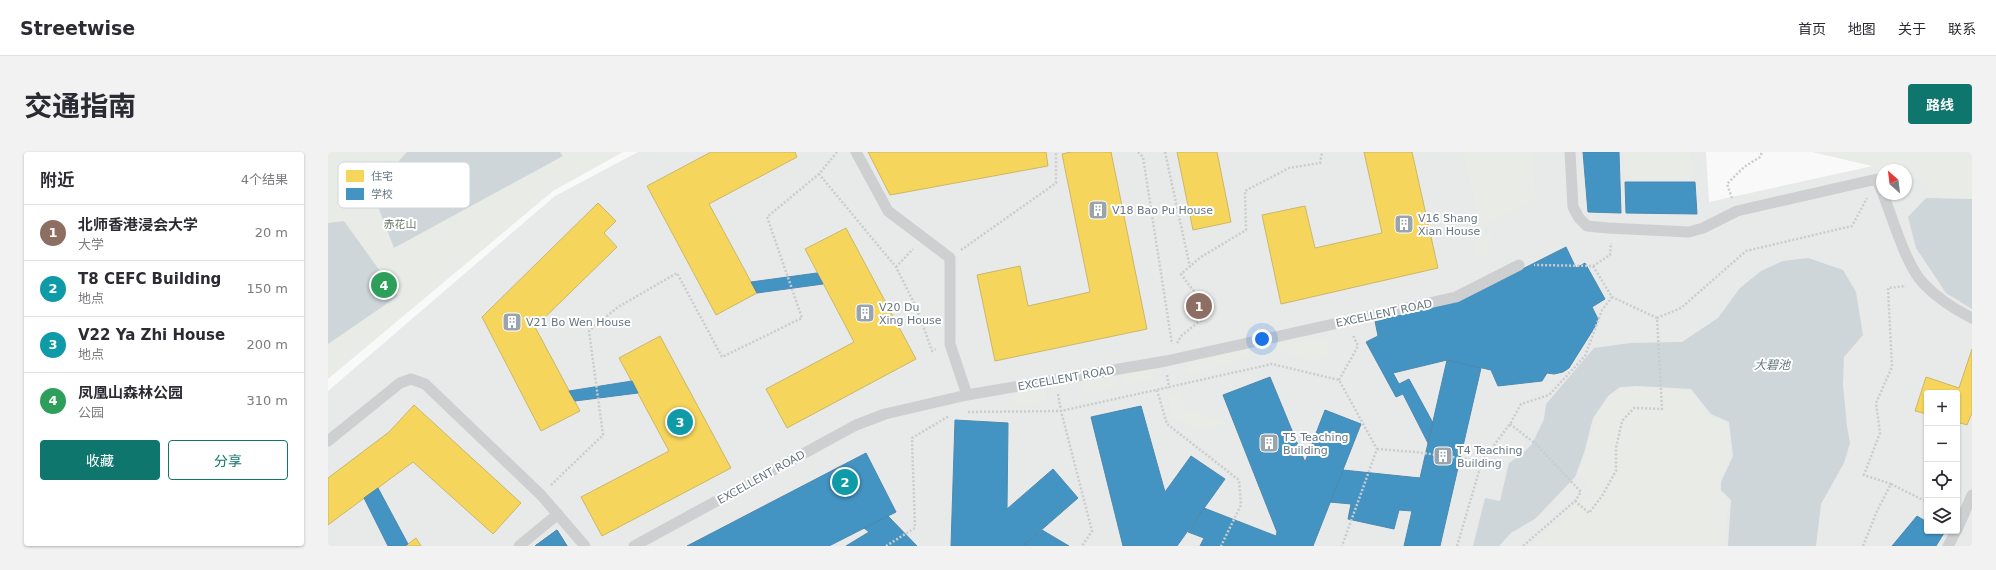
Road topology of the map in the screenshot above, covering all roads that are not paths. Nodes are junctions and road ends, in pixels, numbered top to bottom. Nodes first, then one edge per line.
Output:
1 (856, 152) edge
2 (1570, 152) edge
3 (1876, 179) edge
4 (1885, 200) edge
5 (1519, 265) road end
6 (1972, 318) edge
7 (967, 395) junction
8 (328, 440) edge
9 (1972, 495) edge
10 (558, 514) junction
11 (1960, 523) edge
12 (1955, 534) edge
13 (519, 546) edge
14 (585, 546) edge
15 (634, 546) edge
16 (1948, 546) edge

1 - 7 lane
2 - 3 lane
4 - 6 lane
5 - 7 lane, EXCELLENT ROAD
7 - 15 lane, EXCELLENT ROAD
8 - 10 lane
9 - 11 lane
10 - 13 lane
10 - 14 lane
12 - 16 lane

